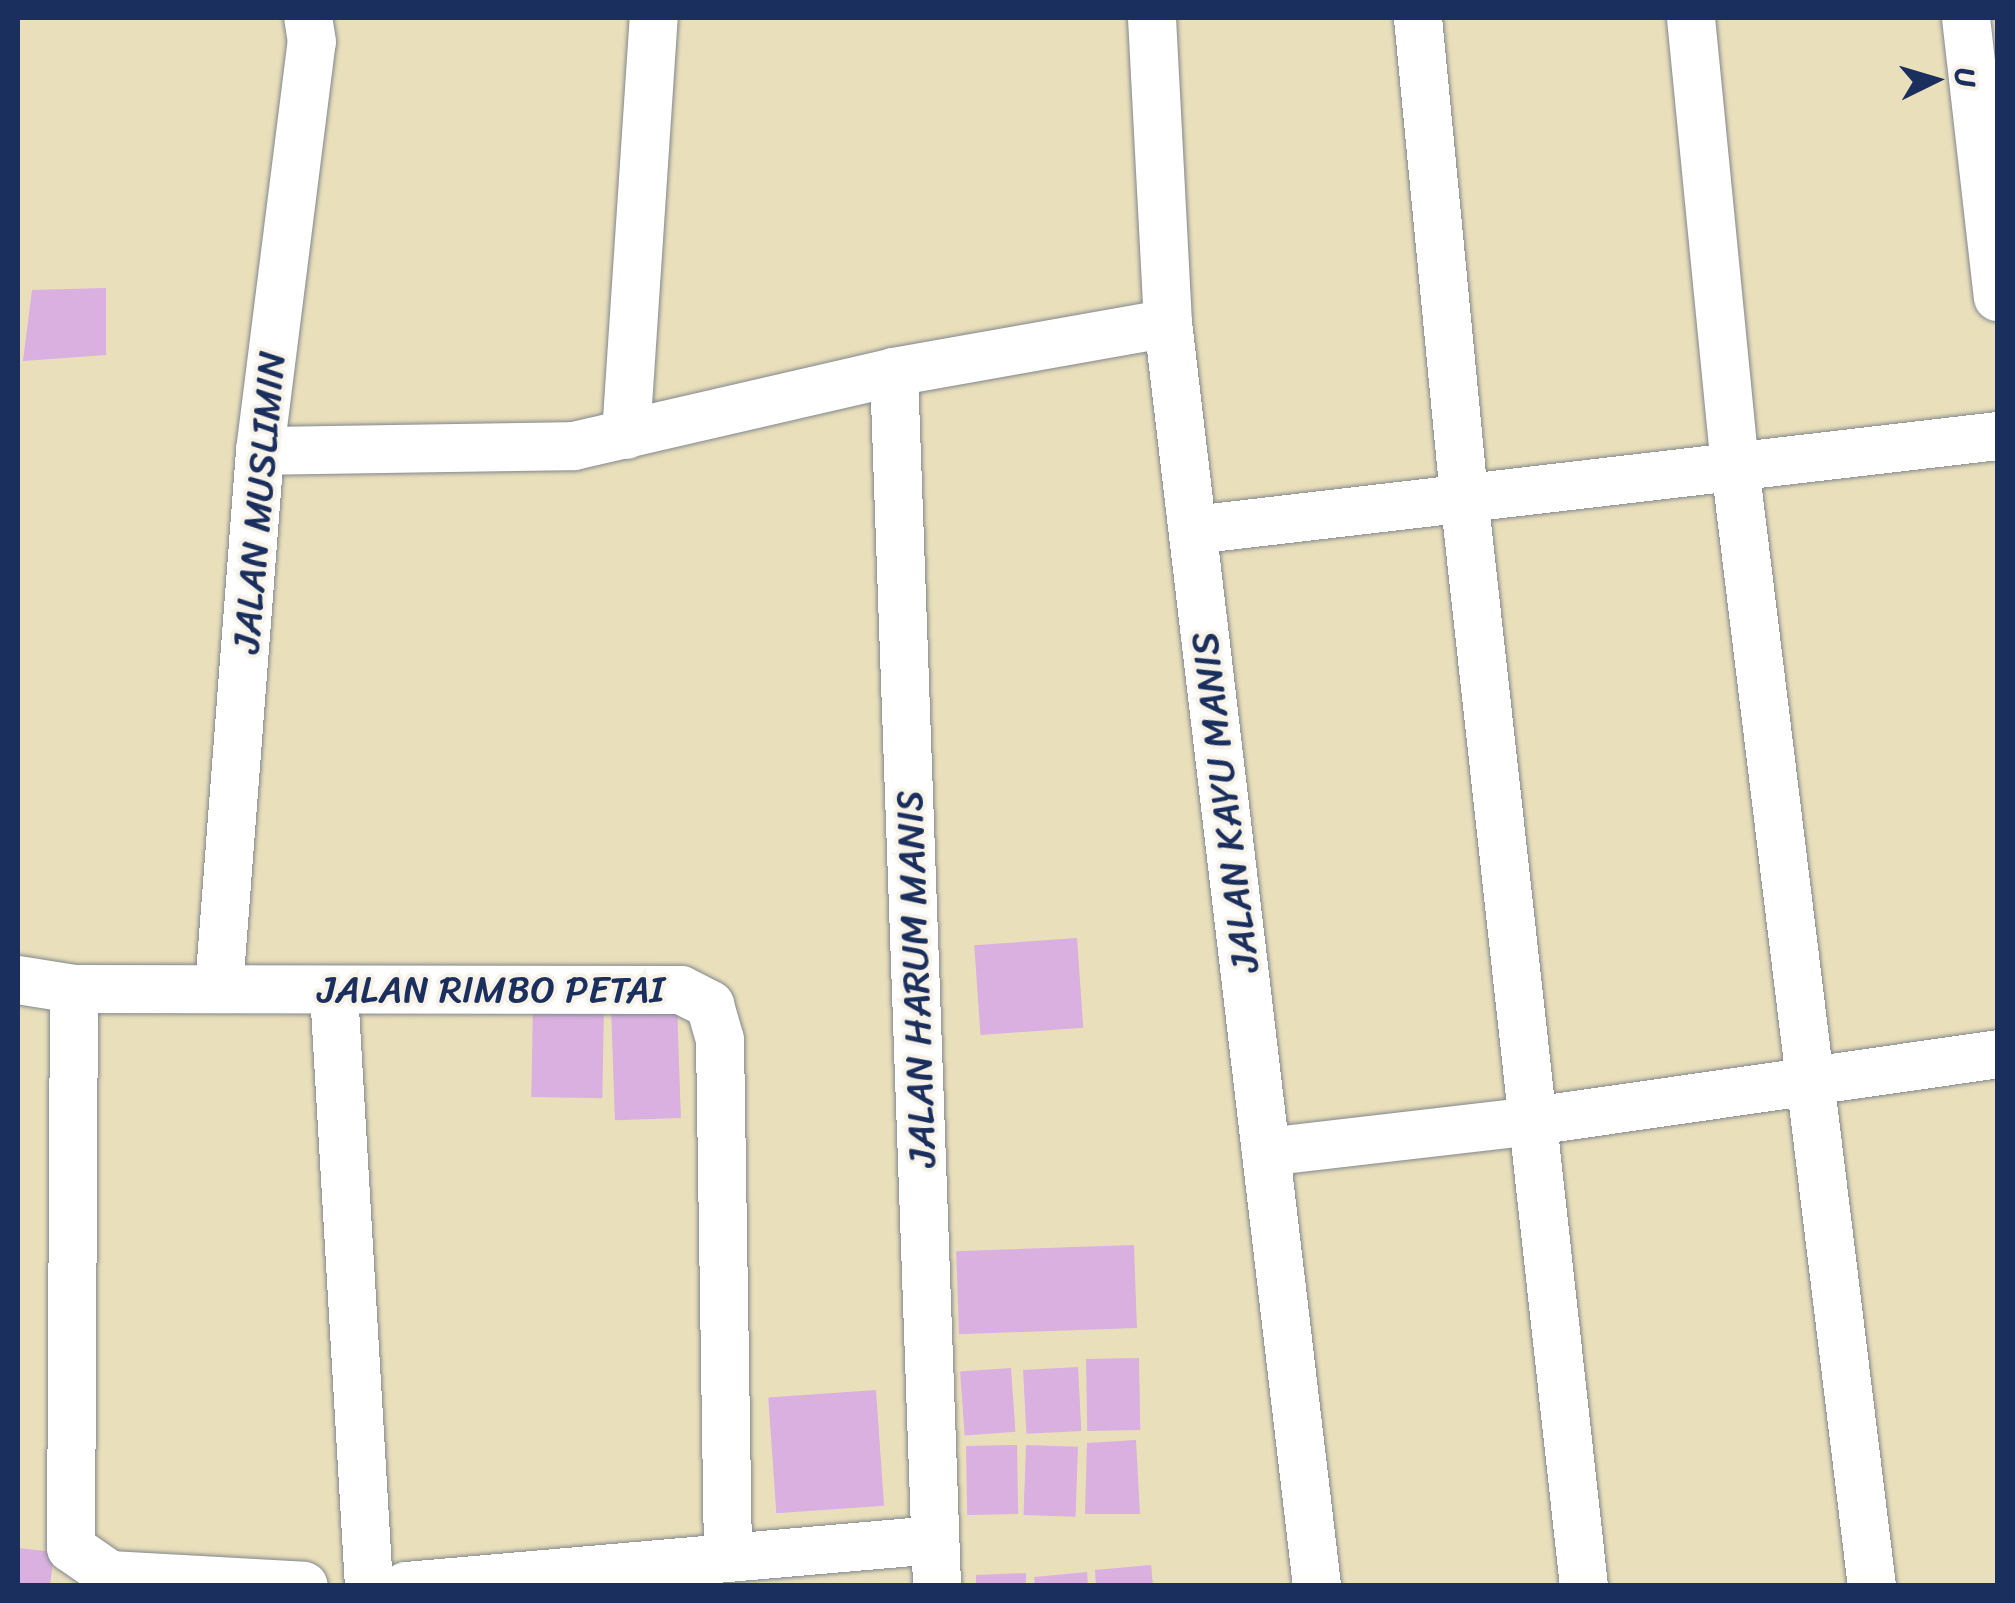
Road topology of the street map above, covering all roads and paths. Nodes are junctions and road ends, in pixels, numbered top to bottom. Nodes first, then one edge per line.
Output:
1 (308, 18) edge
2 (654, 18) edge
3 (1152, 18) edge
4 (1418, 18) edge
5 (1691, 18) edge
6 (1966, 18) edge
7 (1998, 297) edge
8 (1168, 323) junction
9 (894, 372) junction
10 (626, 434) junction
11 (1998, 436) edge
12 (260, 451) junction
13 (1735, 466) junction
14 (1464, 496) junction
15 (1194, 530) junction
16 (18, 980) edge
17 (219, 988) junction
18 (74, 989) junction
19 (334, 992) junction
20 (1998, 1054) edge
21 (1810, 1081) junction
22 (1534, 1121) junction
23 (1266, 1152) junction
24 (728, 1554) junction
25 (936, 1563) edge
26 (304, 1586) edge
27 (369, 1586) edge
28 (406, 1586) edge
29 (1318, 1586) edge
30 (1584, 1586) edge
31 (1872, 1586) edge

1 - 12 street, JALAN MUSLIMIN
2 - 10 street
3 - 8 street, JALAN KAYU MANIS
4 - 14 street
5 - 13 street
6 - 7 street
8 - 9 street
8 - 15 street, JALAN KAYU MANIS
9 - 10 street
9 - 25 street, JALAN HARUM MANIS
10 - 12 street
11 - 13 street
12 - 17 street, JALAN MUSLIMIN
13 - 14 street
13 - 21 street
14 - 15 street
14 - 22 street
15 - 23 street, JALAN KAYU MANIS
16 - 18 street, JALAN RIMBO PETAI
17 - 18 street, JALAN RIMBO PETAI
17 - 19 street, JALAN RIMBO PETAI
18 - 26 street
19 - 24 street, JALAN RIMBO PETAI
19 - 27 street
20 - 21 street
21 - 22 street
21 - 31 street
22 - 23 street
22 - 30 street
23 - 29 street, JALAN KAYU MANIS
24 - 25 street
24 - 28 street

